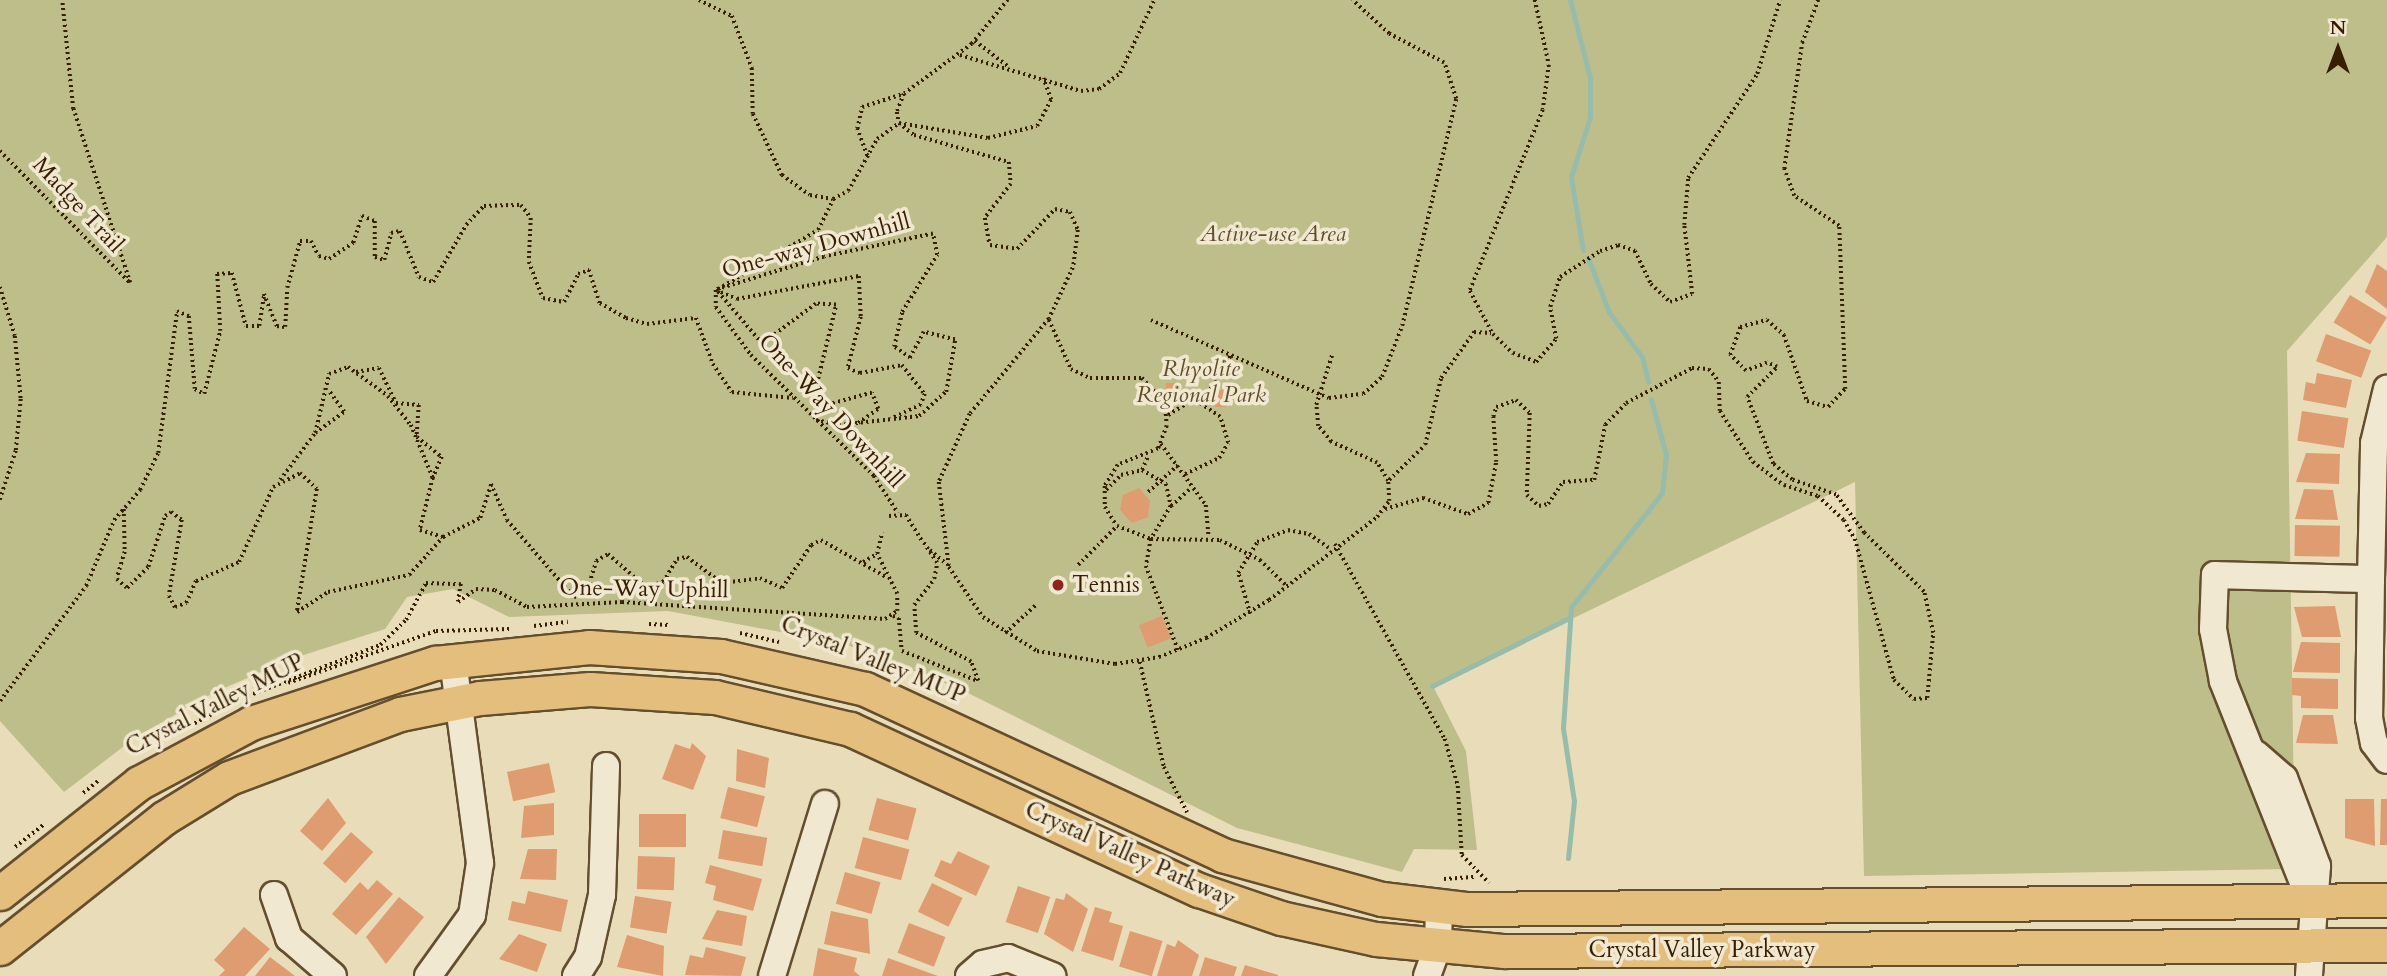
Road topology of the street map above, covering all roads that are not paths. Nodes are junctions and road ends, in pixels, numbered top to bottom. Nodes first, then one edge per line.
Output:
1 (2387, 389) edge
2 (2371, 579) junction
3 (453, 660) junction
4 (459, 701) junction
5 (2387, 760) edge
6 (606, 766) dead end
7 (825, 804) dead end
8 (0, 893) edge
9 (1440, 893) junction
10 (274, 895) dead end
11 (2310, 900) junction
12 (2387, 900) edge
13 (2387, 945) edge
14 (0, 948) edge
15 (1438, 966) edge
16 (2310, 968) edge
17 (333, 976) edge
18 (428, 976) edge
19 (576, 976) edge
20 (772, 976) edge
21 (969, 976) edge
22 (1052, 976) edge

1 - 2 street
2 - 5 street
2 - 11 street
3 - 4 street
3 - 8 main road, Crystal Valley Parkway
3 - 9 main road, Crystal Valley Parkway
4 - 14 main road, Crystal Valley Parkway
4 - 15 main road, Crystal Valley Parkway
4 - 18 street
6 - 19 street
7 - 20 street
9 - 11 main road, Crystal Valley Parkway
9 - 15 street
10 - 17 street
11 - 12 main road, Crystal Valley Parkway
11 - 16 street
13 - 16 main road, Crystal Valley Parkway
15 - 16 main road, Crystal Valley Parkway
21 - 22 street

